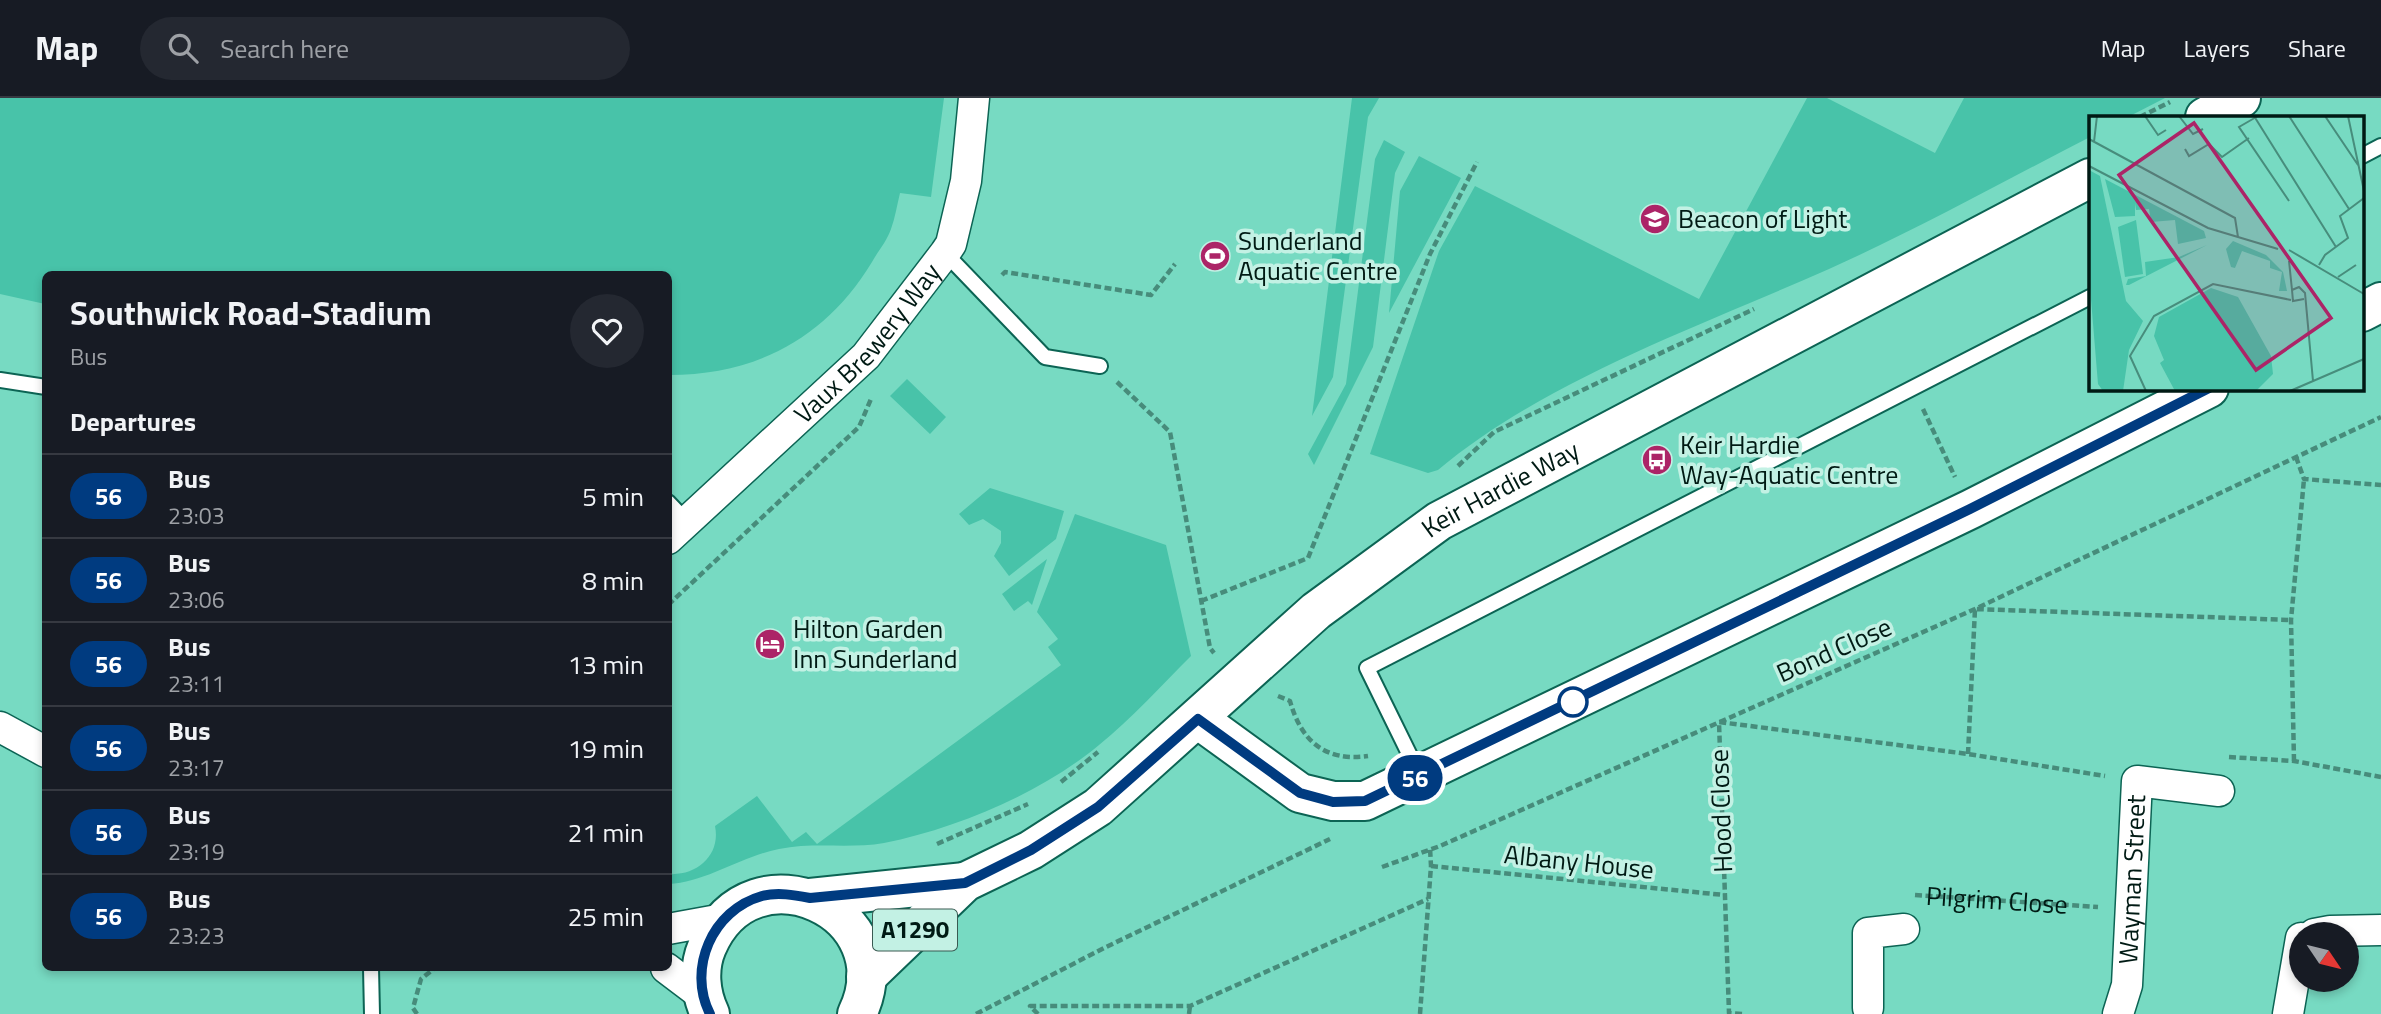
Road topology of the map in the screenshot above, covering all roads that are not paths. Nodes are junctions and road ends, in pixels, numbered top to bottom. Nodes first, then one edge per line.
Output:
1 (974, 98) edge
2 (2241, 98) edge
3 (2207, 116) edge
4 (2381, 146) edge
5 (2364, 155) edge
6 (2089, 179) edge
7 (945, 253) junction
8 (2089, 298) edge
9 (2381, 302) edge
10 (2364, 311) edge
11 (1100, 366) dead end
12 (0, 380) edge
13 (42, 386) edge
14 (2205, 390) edge
15 (675, 521) edge
16 (1198, 719) junction
17 (0, 727) edge
18 (42, 750) edge
19 (1420, 776) junction
20 (2218, 791) road end
21 (965, 883) junction
22 (810, 898) junction
23 (723, 919) junction
24 (672, 928) edge
25 (1905, 929) road end
26 (2359, 930) edge
27 (2381, 930) edge
28 (371, 971) edge
29 (669, 971) edge
30 (866, 977) junction
31 (2292, 992) edge
32 (707, 1009) edge
33 (1870, 1012) edge
34 (372, 1014) edge
35 (856, 1014) edge
36 (2118, 1014) edge
37 (2288, 1014) edge

1 - 7 street, Vaux Brewery Way
2 - 3 main road
4 - 5 lane
6 - 16 main road, Keir Hardie Way / A1290
7 - 11 lane
7 - 15 street, Vaux Brewery Way
8 - 19 lane
9 - 10 main road
12 - 13 lane
14 - 19 main road
16 - 19 main road
16 - 21 main road, Keir Hardie Way / A1290
17 - 18 street
20 - 36 street, Wayman Street
21 - 22 main road, A1290
21 - 30 main road, A1290
22 - 23 main road
22 - 30 main road
23 - 24 street
23 - 32 main road
25 - 33 street
26 - 27 street
28 - 34 lane
29 - 32 street
30 - 35 main road
31 - 37 street

